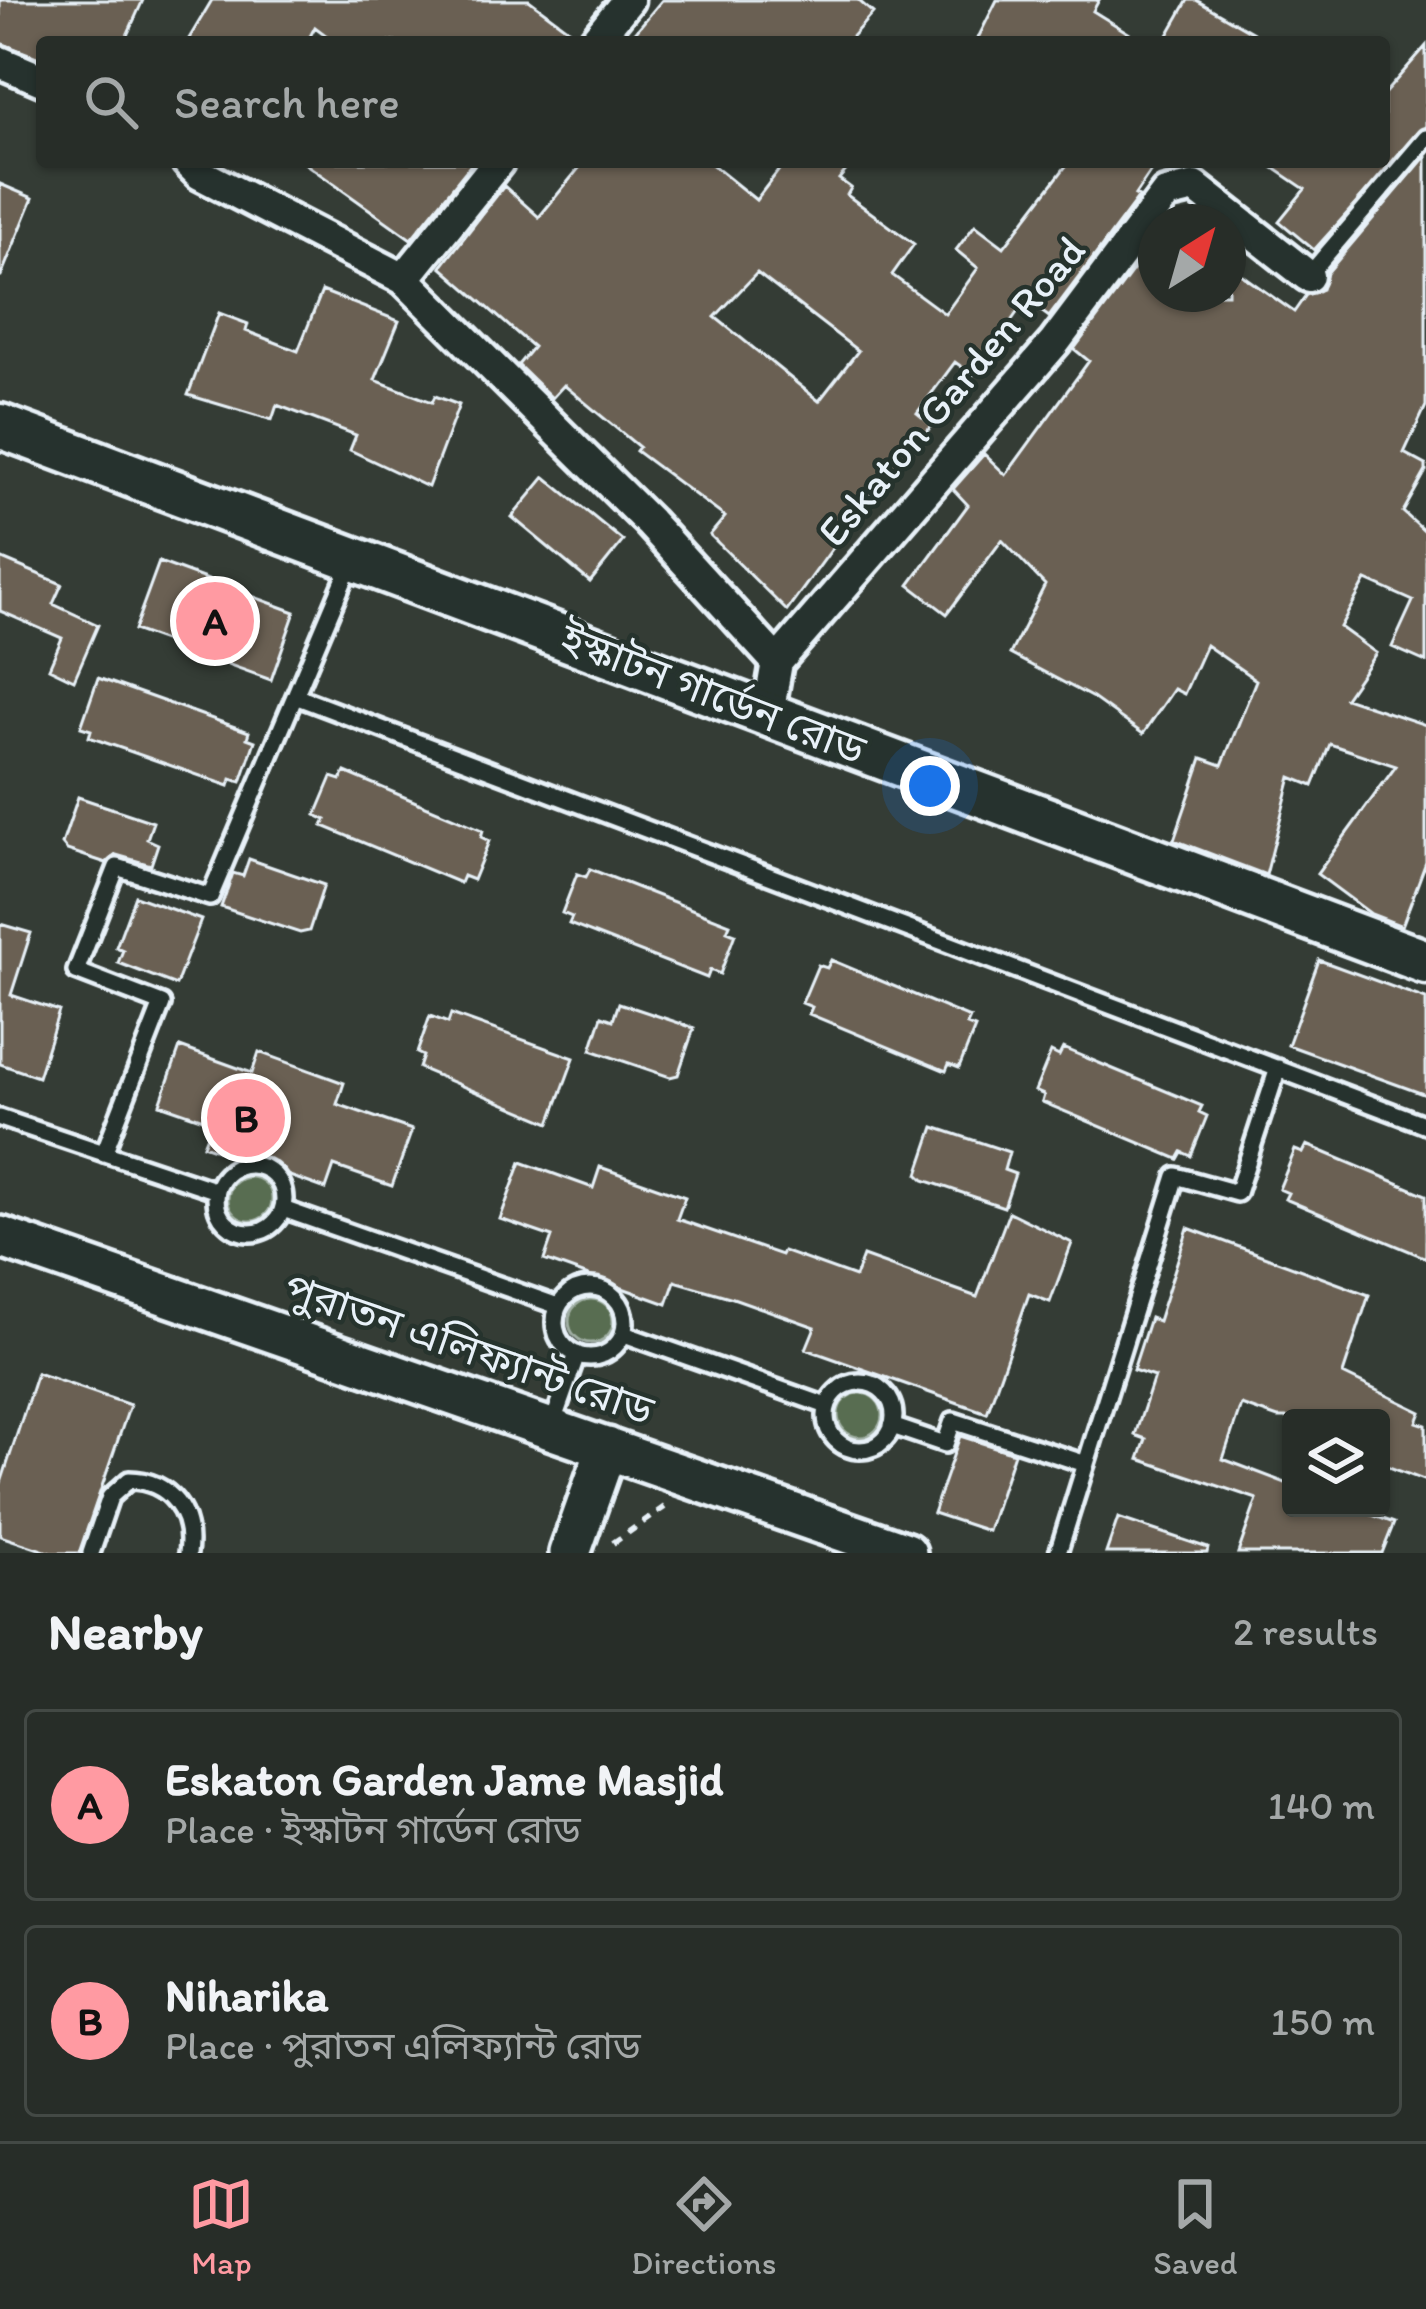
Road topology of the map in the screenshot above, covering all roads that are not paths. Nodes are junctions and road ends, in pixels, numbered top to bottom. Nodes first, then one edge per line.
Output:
1 (628, 0) edge
2 (599, 36) edge
3 (0, 62) edge
4 (36, 77) edge
5 (1426, 138) edge
6 (194, 168) edge
7 (493, 168) edge
8 (1308, 276) joint
9 (404, 280) junction
10 (0, 426) edge
11 (353, 558) junction
12 (777, 662) junction
13 (295, 696) junction
14 (768, 714) junction
15 (1426, 962) edge
16 (1278, 1068) junction
17 (0, 1118) edge
18 (1426, 1125) edge
19 (104, 1153) junction
20 (217, 1191) junction
21 (283, 1209) junction
22 (0, 1237) edge
23 (558, 1306) junction
24 (624, 1334) junction
25 (577, 1354) junction
26 (827, 1406) junction
27 (892, 1426) junction
28 (551, 1428) junction
29 (607, 1448) junction
30 (1086, 1464) junction
31 (91, 1553) edge
32 (188, 1553) edge
33 (570, 1553) edge
34 (906, 1553) edge
35 (1058, 1553) edge

1 - 2 street
3 - 4 street
5 - 8 lane
6 - 9 street
7 - 9 street
8 - 12 street, Eskaton Garden Road
9 - 12 street
10 - 11 main road, ইস্কাটন গার্ডেন রোড
11 - 13 lane
11 - 14 main road, ইস্কাটন গার্ডেন রোড
12 - 14 street
13 - 16 lane
13 - 19 lane
14 - 15 main road, ইস্কাটন গার্ডেন রোড
16 - 18 lane
16 - 30 lane
17 - 19 lane
19 - 20 lane
20 - 21 lane
20 - 21 lane
21 - 23 lane
22 - 28 street, পুরাতন এলিফ্যান্ট রোড
23 - 24 lane
23 - 25 lane
24 - 25 lane
24 - 26 lane
25 - 28 lane
26 - 27 lane
26 - 27 lane
27 - 30 lane
28 - 29 street, পুরাতন এলিফ্যান্ট রোড
29 - 33 street
29 - 34 street, পুরাতন এলিফ্যান্ট রোড
30 - 35 lane
31 - 32 lane

